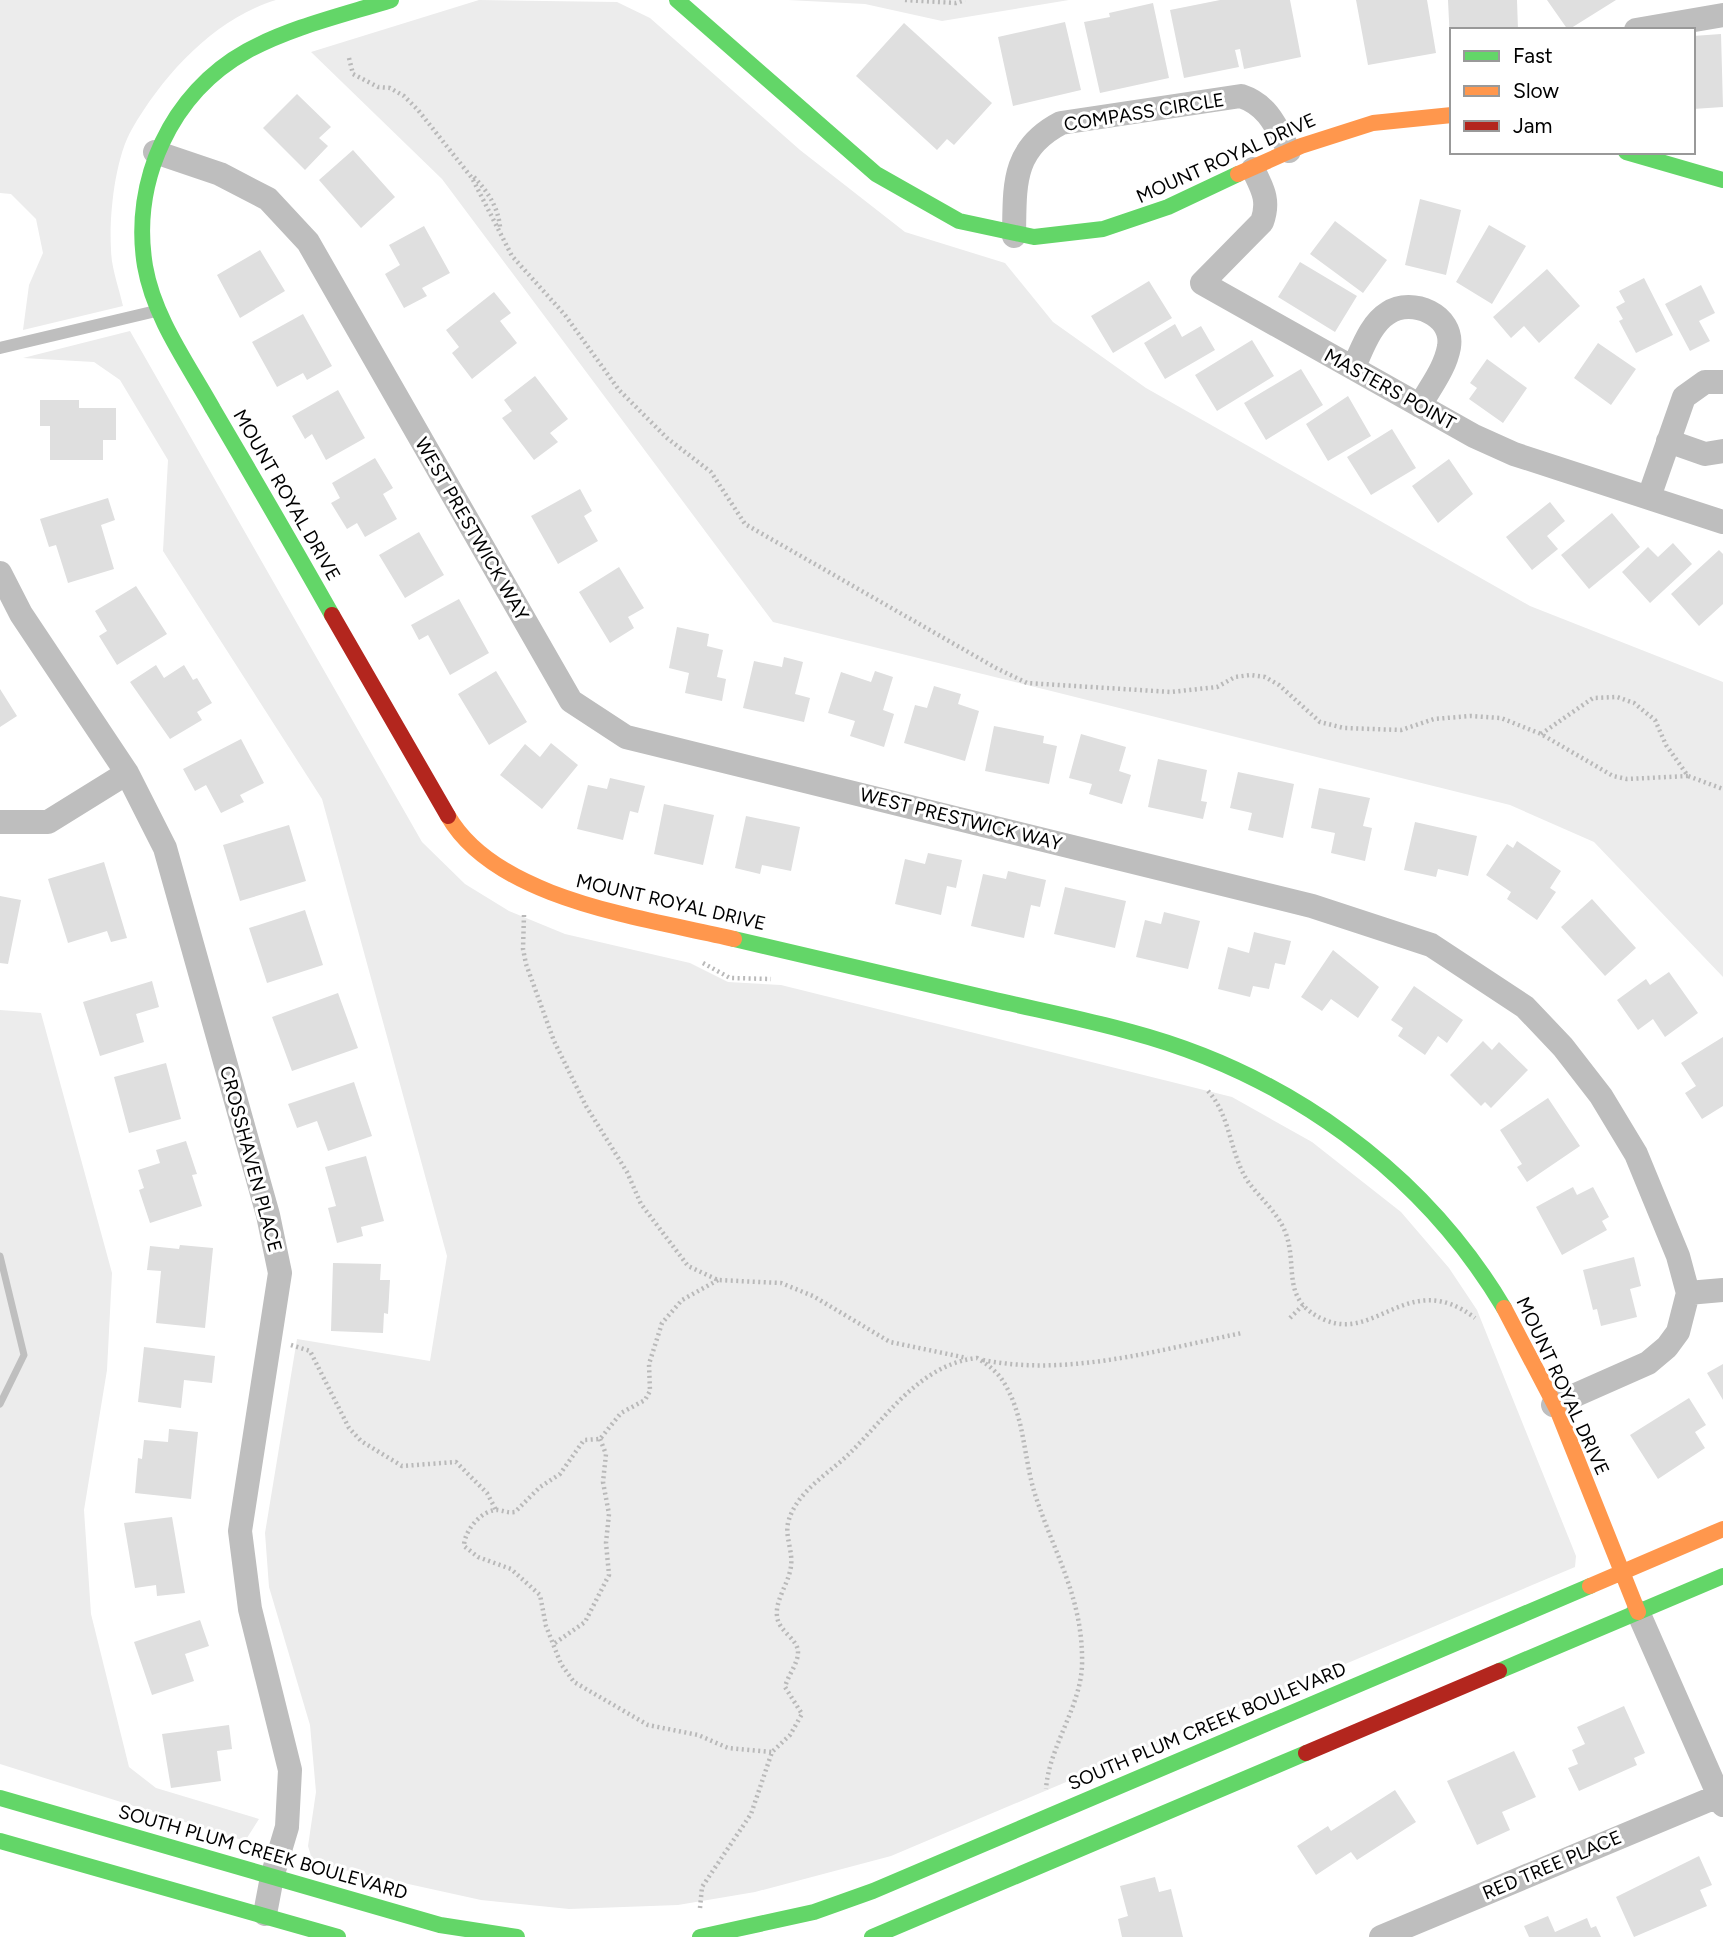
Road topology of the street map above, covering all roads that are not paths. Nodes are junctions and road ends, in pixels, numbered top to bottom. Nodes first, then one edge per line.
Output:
1 (391, 0) edge
2 (677, 0) edge
3 (1723, 15) edge
4 (1648, 28) edge
5 (1450, 115) edge
6 (1289, 151) junction
7 (155, 152) junction
8 (1633, 154) edge
9 (1253, 169) junction
10 (1723, 180) edge
11 (1014, 236) junction
12 (160, 310) junction
13 (0, 348) edge
14 (1353, 368) junction
15 (1723, 382) edge
16 (1420, 406) junction
17 (1668, 441) junction
18 (1723, 451) edge
19 (1648, 497) junction
20 (1723, 522) edge
21 (0, 573) edge
22 (127, 773) junction
23 (0, 822) edge
24 (1723, 1290) edge
25 (1688, 1293) junction
26 (1553, 1405) junction
27 (1723, 1530) edge
28 (1622, 1573) junction
29 (1723, 1576) edge
30 (1638, 1612) junction
31 (0, 1798) edge
32 (1722, 1798) edge
33 (0, 1840) edge
34 (272, 1877) junction
35 (265, 1913) junction
36 (338, 1937) edge
37 (517, 1937) edge
38 (700, 1937) edge
39 (872, 1937) edge
40 (1381, 1937) edge

1 - 7 street, MOUNT ROYAL DRIVE
2 - 11 street, MOUNT ROYAL DRIVE
3 - 4 street
5 - 6 street, MOUNT ROYAL DRIVE
6 - 9 street, MOUNT ROYAL DRIVE
6 - 11 street, COMPASS CIRCLE
7 - 12 street, MOUNT ROYAL DRIVE
7 - 25 street, WEST PRESTWICK WAY
8 - 10 street
9 - 11 street, MOUNT ROYAL DRIVE
9 - 14 street, MASTERS POINT
12 - 13 lane
12 - 26 street, MOUNT ROYAL DRIVE
14 - 16 street, MASTERS POINT
14 - 16 street
15 - 17 street
16 - 19 street, MASTERS POINT
17 - 18 street
17 - 19 street
19 - 20 street, MASTERS POINT
21 - 22 street, CROSSHAVEN PLACE
22 - 23 street
22 - 34 street, CROSSHAVEN PLACE
24 - 25 street
25 - 26 street, WEST PRESTWICK WAY
26 - 28 street, MOUNT ROYAL DRIVE
27 - 28 street, SOUTH PLUM CREEK BOULEVARD
28 - 30 street, MOUNT ROYAL DRIVE
28 - 38 street, SOUTH PLUM CREEK BOULEVARD
29 - 30 street
30 - 32 street
30 - 39 street
31 - 34 street, SOUTH PLUM CREEK BOULEVARD
32 - 40 street, RED TREE PLACE
33 - 35 street
34 - 35 street, CROSSHAVEN PLACE
34 - 37 street, SOUTH PLUM CREEK BOULEVARD
35 - 36 street

